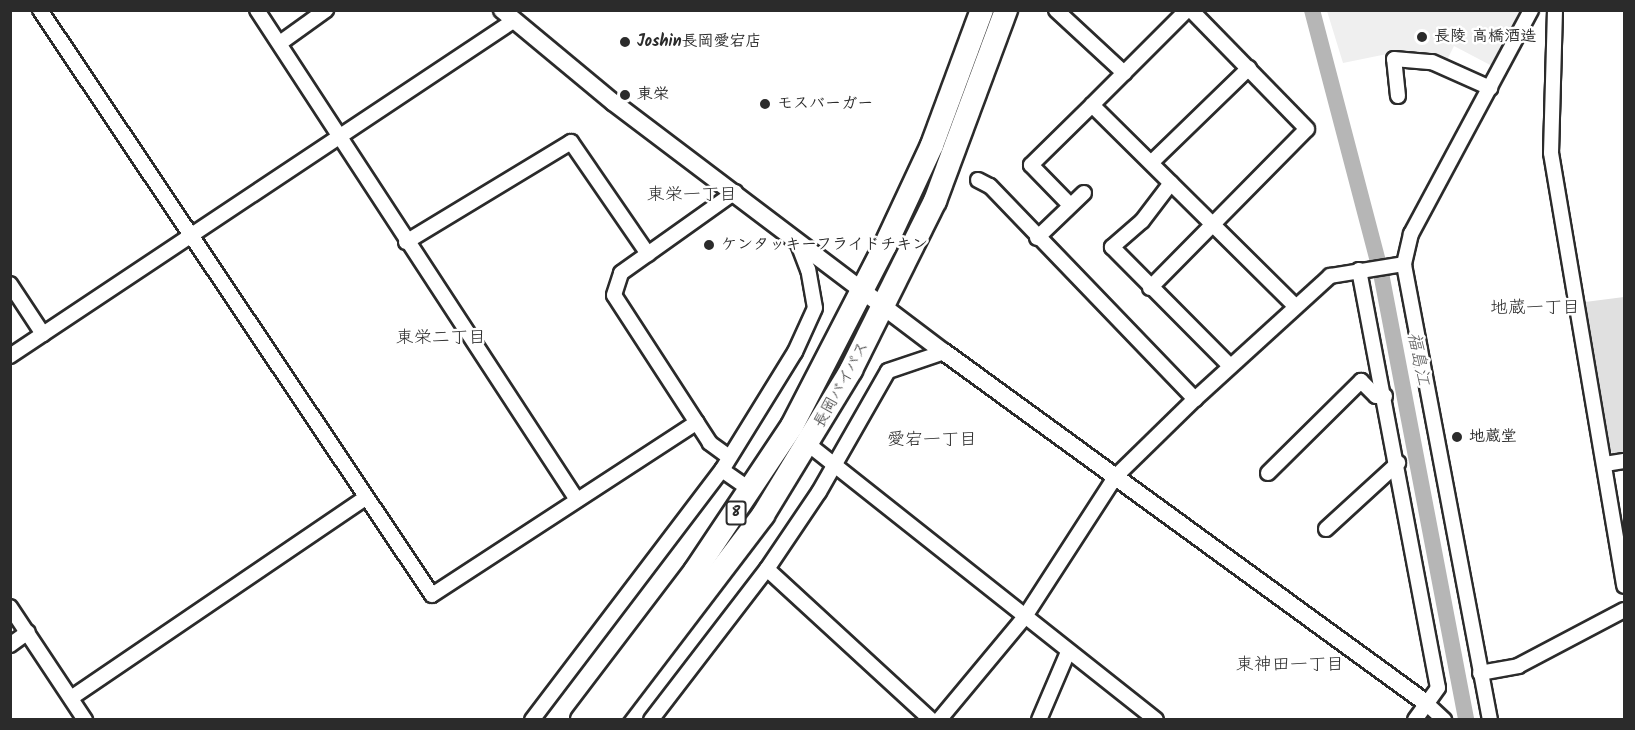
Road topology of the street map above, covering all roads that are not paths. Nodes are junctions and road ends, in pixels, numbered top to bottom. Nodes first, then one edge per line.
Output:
1 (40, 10) edge
2 (257, 10) edge
3 (326, 10) edge
4 (982, 10) edge
5 (1006, 10) edge
6 (1056, 10) edge
7 (1189, 10) edge
8 (1531, 10) edge
9 (1555, 10) edge
10 (507, 16) edge
11 (280, 43) junction
12 (1249, 68) junction
13 (1124, 73) junction
14 (1490, 88) junction
15 (1398, 96) dead end
16 (1092, 105) junction
17 (342, 138) junction
18 (1152, 162) junction
19 (978, 180) dead end
20 (1171, 183) junction
21 (735, 192) junction
22 (1084, 193) dead end
23 (1071, 205) junction
24 (1214, 222) junction
25 (192, 236) junction
26 (1037, 238) junction
27 (797, 241) junction
28 (406, 242) junction
29 (648, 254) junction
30 (1398, 264) junction
31 (1363, 270) junction
32 (10, 284) edge
33 (1150, 288) junction
34 (864, 289) junction
35 (1294, 304) junction
36 (885, 306) junction
37 (43, 334) junction
38 (944, 352) junction
39 (10, 356) edge
40 (1230, 366) junction
41 (1385, 396) junction
42 (1195, 399) junction
43 (697, 422) junction
44 (808, 444) junction
45 (1624, 461) edge
46 (1398, 463) junction
47 (725, 464) junction
48 (835, 464) junction
49 (1605, 464) junction
50 (1268, 472) dead end
51 (1116, 476) junction
52 (751, 490) junction
53 (365, 498) junction
54 (577, 500) junction
55 (1326, 529) dead end
56 (1620, 535) edge
57 (767, 569) junction
58 (1624, 586) edge
59 (10, 607) edge
60 (1624, 610) edge
61 (1024, 618) junction
62 (28, 632) junction
63 (10, 645) edge
64 (1068, 652) junction
65 (1480, 673) junction
66 (71, 698) junction
67 (1426, 703) junction
68 (85, 720) edge
69 (532, 720) edge
70 (582, 720) edge
71 (607, 720) edge
72 (651, 720) edge
73 (931, 720) edge
74 (939, 720) edge
75 (1038, 720) edge
76 (1156, 720) edge
77 (1415, 720) edge
78 (1444, 720) edge
79 (1490, 720) edge

1 - 25 street
2 - 11 street
3 - 11 street
4 - 34 highway, 長岡バイパス / 8
5 - 36 highway, 長岡バイパス / 8
6 - 13 street
7 - 12 street
7 - 13 street
8 - 14 street
9 - 49 street
10 - 17 street
10 - 21 street
11 - 17 street
12 - 18 street
12 - 24 street
13 - 16 street
14 - 15 street
14 - 30 street
16 - 18 street
16 - 23 street
17 - 25 street
17 - 28 street
18 - 20 street
19 - 26 street
20 - 24 street
20 - 33 street
21 - 27 street
21 - 29 street
22 - 23 street
23 - 26 street
24 - 33 street
24 - 35 street
25 - 37 street
25 - 53 street
26 - 42 street
27 - 34 street
27 - 47 street
28 - 29 street
28 - 54 street
29 - 43 street
30 - 31 street
30 - 65 street
31 - 35 street
31 - 41 street
32 - 37 street
33 - 40 street
34 - 36 street
34 - 52 highway, 長岡バイパス / 8
35 - 40 street
36 - 38 street
36 - 44 highway, 長岡バイパス / 8
37 - 39 street
38 - 48 street
38 - 51 street
40 - 42 street
41 - 46 street
41 - 50 street
42 - 51 street
43 - 47 street
43 - 54 street
44 - 48 street
44 - 71 highway, 長岡バイパス / 8
45 - 49 street
46 - 55 street
46 - 67 street
47 - 52 street
47 - 69 street
48 - 57 street
48 - 61 street
49 - 56 street
51 - 61 street
51 - 67 street
52 - 70 highway, 長岡バイパス / 8
53 - 54 street
53 - 66 street
56 - 58 street
57 - 72 street
57 - 73 street
59 - 62 street
60 - 65 street
61 - 64 street
61 - 74 street
62 - 63 street
62 - 66 street
64 - 75 street
64 - 76 street
65 - 79 street
66 - 68 street
67 - 77 street
67 - 78 street

